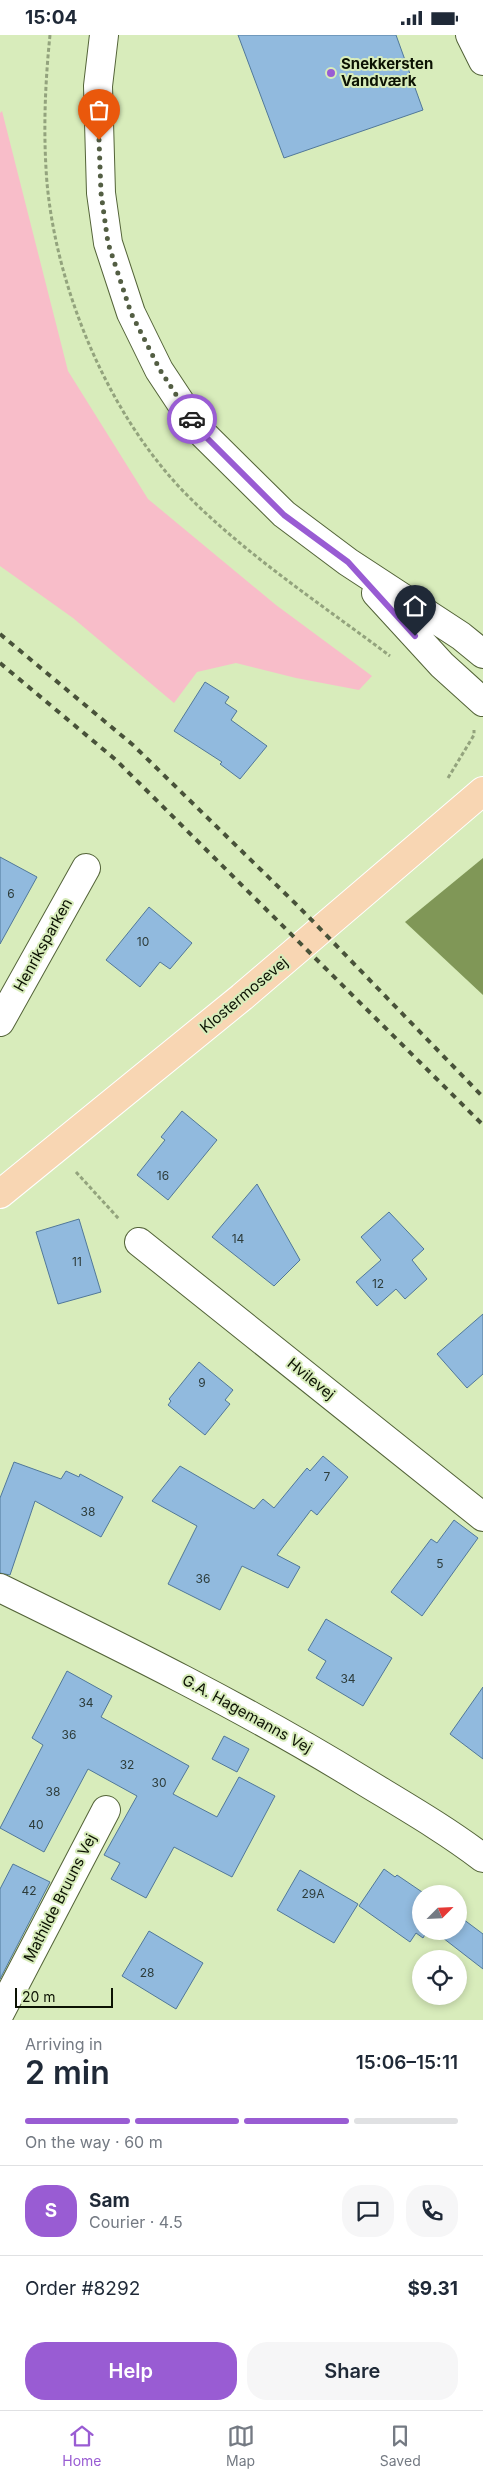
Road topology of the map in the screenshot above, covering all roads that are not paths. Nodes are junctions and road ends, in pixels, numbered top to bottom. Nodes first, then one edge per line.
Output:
1 (104, 35) edge
2 (470, 35) edge
3 (483, 61) edge
4 (348, 562) junction
5 (483, 654) edge
6 (483, 702) edge
7 (483, 791) edge
8 (86, 868) dead end
9 (0, 1022) edge
10 (0, 1194) edge
11 (139, 1242) road end
12 (483, 1517) edge
13 (0, 1588) edge
14 (106, 1810) dead end
15 (483, 1858) edge
16 (0, 2013) edge

1 - 4 street
2 - 3 street
4 - 5 street
4 - 6 street
7 - 10 main road, Klostermosevej
8 - 9 street, Henriksparken
11 - 12 street, Hvilevej
13 - 15 street, G.A. Hagemanns Vej
14 - 16 street, Mathilde Bruuns Vej

